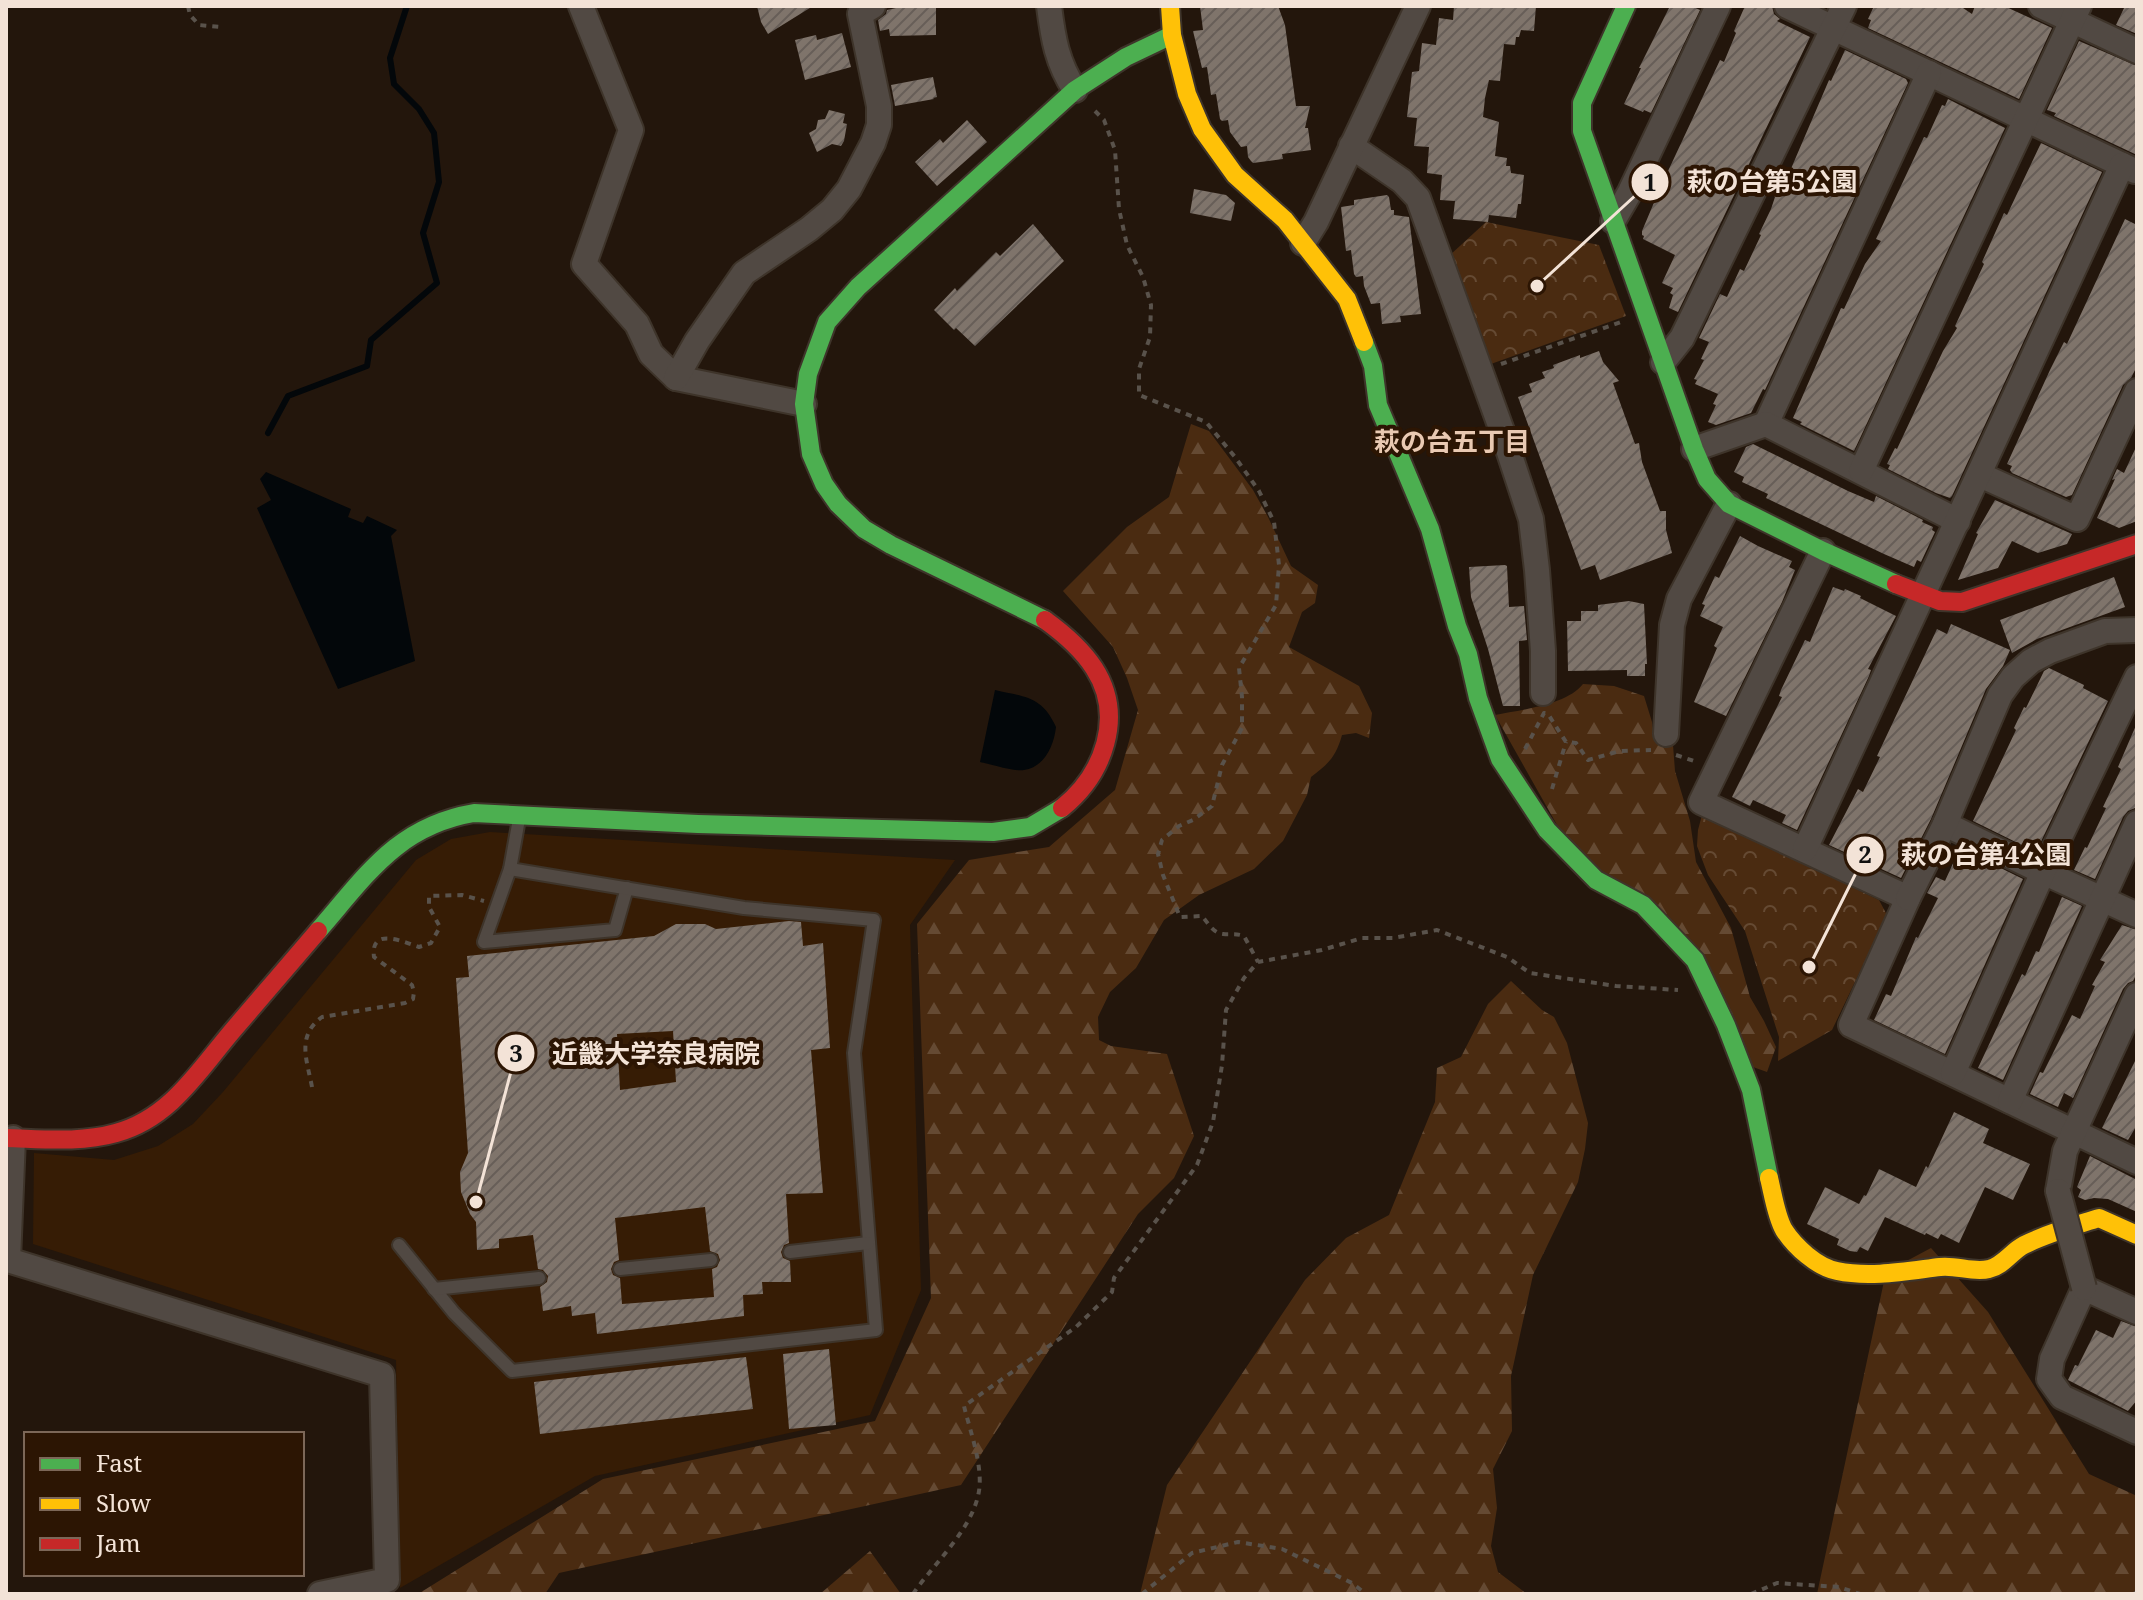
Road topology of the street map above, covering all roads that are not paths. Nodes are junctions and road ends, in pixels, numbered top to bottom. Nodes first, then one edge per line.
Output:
1 (581, 6) edge
2 (873, 6) edge
3 (1049, 6) edge
4 (1170, 6) edge
5 (1418, 6) edge
6 (1626, 6) edge
7 (1718, 6) edge
8 (1787, 6) edge
9 (2041, 6) edge
10 (2076, 14) edge
11 (1838, 17) edge
12 (1172, 35) junction
13 (2137, 51) edge
14 (1929, 73) junction
15 (1075, 90) junction
16 (2026, 119) junction
17 (1351, 146) junction
18 (2130, 168) edge
19 (1613, 221) junction
20 (1303, 243) junction
21 (1663, 362) junction
22 (676, 378) junction
23 (2137, 391) edge
24 (804, 404) junction
25 (1766, 424) junction
26 (1694, 449) junction
27 (1861, 471) junction
28 (1980, 475) junction
29 (1729, 504) junction
30 (1958, 521) junction
31 (2137, 544) edge
32 (1823, 551) junction
33 (1922, 595) junction
34 (2137, 630) edge
35 (2137, 677) edge
36 (1543, 693) dead end
37 (1665, 746) road end
38 (520, 816) junction
39 (2137, 823) edge
40 (1945, 824) junction
41 (1805, 849) junction
42 (510, 869) junction
43 (2043, 872) junction
44 (627, 888) junction
45 (1908, 898) junction
46 (2102, 898) junction
47 (2137, 915) edge
48 (2137, 995) edge
49 (2128, 1038) edge
50 (1953, 1073) junction
51 (2010, 1101) junction
52 (2074, 1132) junction
53 (10, 1138) edge
54 (2137, 1162) edge
55 (2137, 1235) edge
56 (868, 1243) junction
57 (399, 1245) dead end
58 (790, 1252) dead end
59 (711, 1260) dead end
60 (620, 1269) dead end
61 (539, 1278) dead end
62 (2084, 1288) junction
63 (434, 1289) junction
64 (2137, 1312) edge
65 (2137, 1432) edge
66 (320, 1594) edge

1 - 22 street
2 - 22 street
3 - 15 street
4 - 12 street
5 - 17 street
6 - 19 street
7 - 19 street
8 - 11 street
9 - 10 street
10 - 13 street
10 - 16 street
11 - 14 street
11 - 21 street
12 - 15 street
12 - 20 street
14 - 16 street
14 - 25 street
15 - 24 street
16 - 18 street
16 - 27 street
17 - 20 street
17 - 36 street
18 - 28 street
19 - 21 street
20 - 55 street
21 - 26 street
22 - 24 street
23 - 28 street
24 - 38 street
25 - 26 street
25 - 27 street
26 - 29 street
27 - 30 street
28 - 30 street
29 - 32 street
29 - 37 street
30 - 33 street
31 - 33 street
32 - 33 street
32 - 41 street
33 - 41 street
34 - 40 street
35 - 43 street
38 - 42 lane
38 - 53 street
39 - 46 street
40 - 43 street
40 - 45 street
41 - 45 street
42 - 44 lane
42 - 44 lane
43 - 46 street
43 - 50 street
44 - 56 lane
45 - 50 street
46 - 47 street
46 - 51 street
48 - 49 street
49 - 52 street
50 - 51 street
51 - 52 street
52 - 54 street
52 - 62 street, bridge
53 - 66 street
56 - 58 lane
56 - 63 lane
57 - 63 lane
59 - 60 lane
61 - 63 lane
62 - 64 street
62 - 65 street

